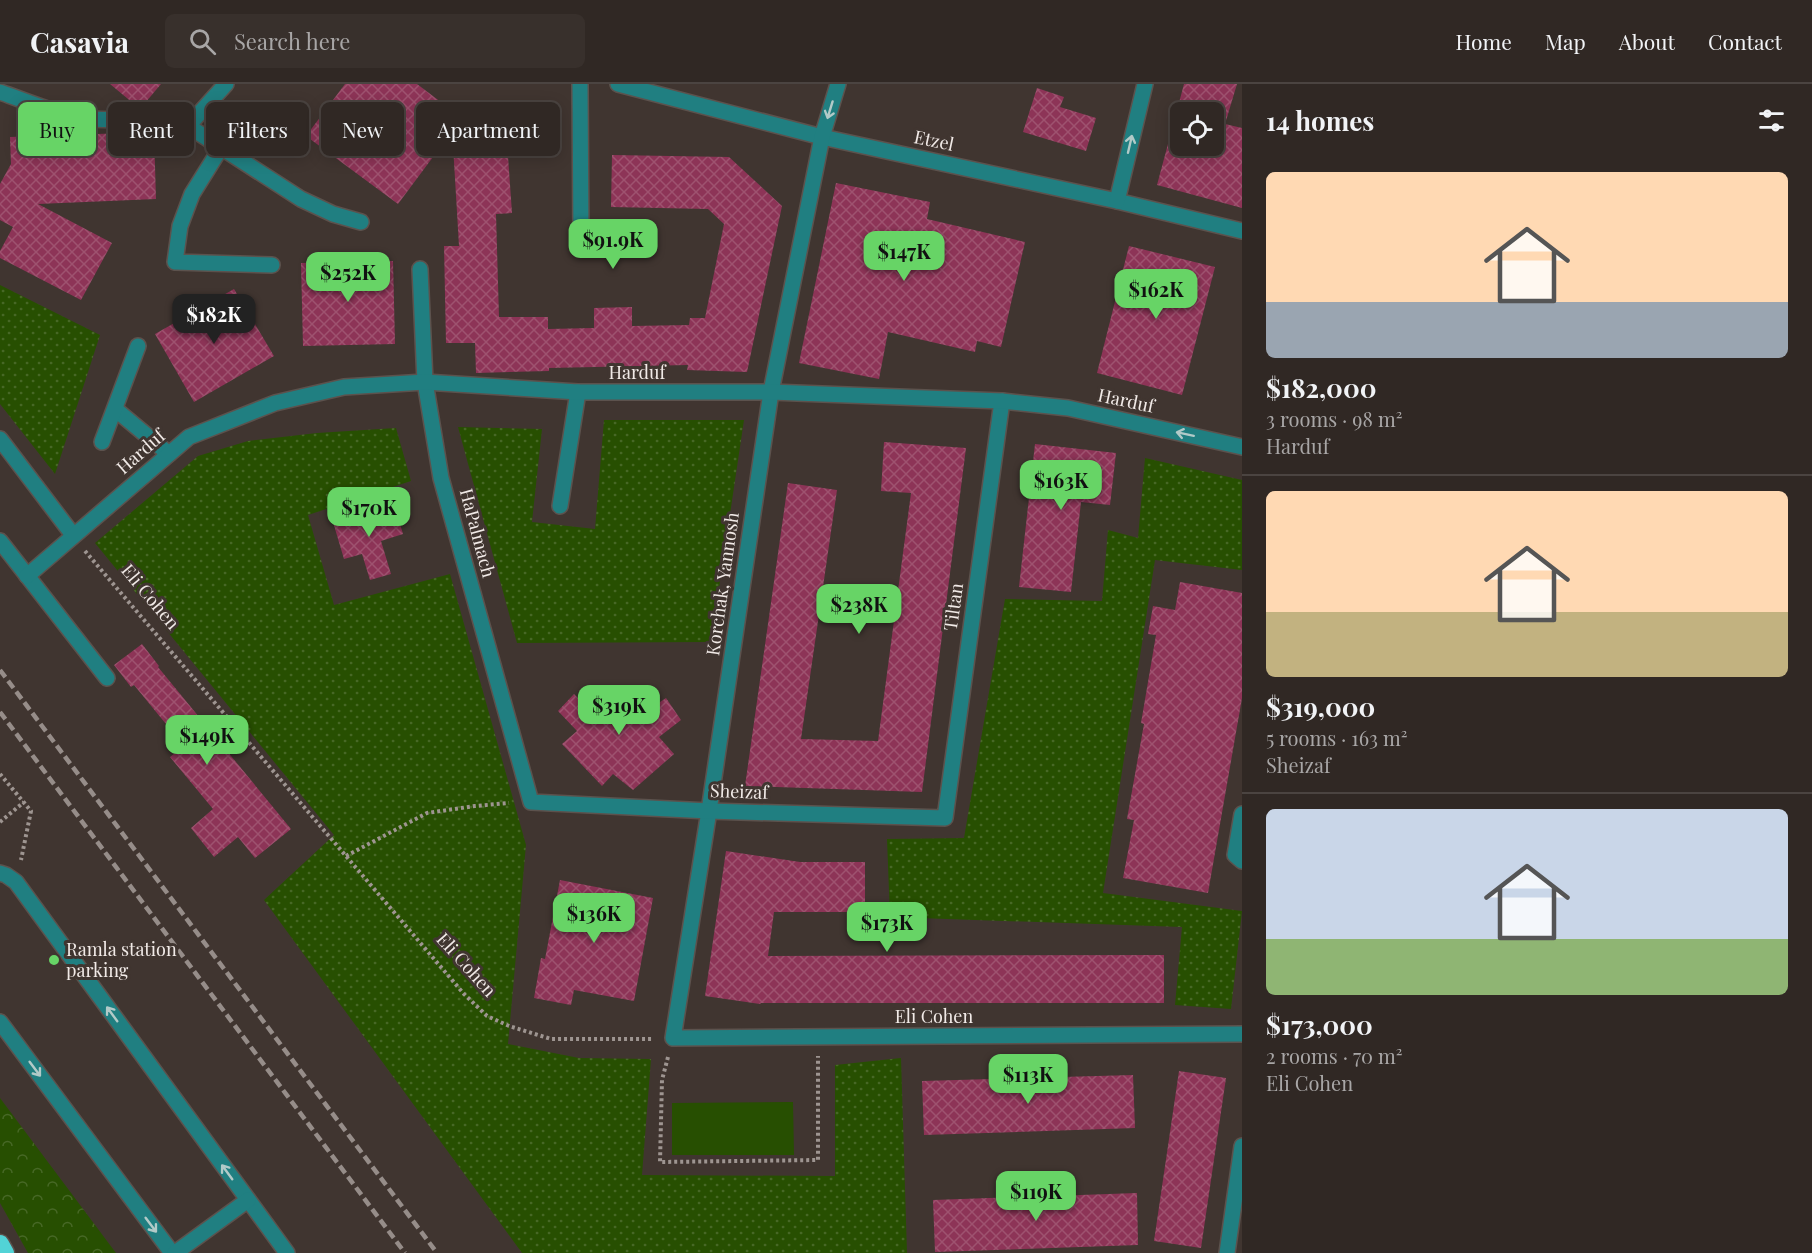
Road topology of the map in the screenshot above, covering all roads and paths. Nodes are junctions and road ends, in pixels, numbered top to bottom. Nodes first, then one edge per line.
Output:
1 (226, 84) edge
2 (580, 84) edge
3 (618, 84) edge
4 (838, 84) edge
5 (1144, 84) edge
6 (0, 92) edge
7 (108, 118) edge
8 (194, 119) edge
9 (822, 136) junction
10 (216, 156) edge
11 (237, 156) edge
12 (1117, 201) junction
13 (361, 222) dead end
14 (1242, 231) edge
15 (581, 241) dead end
16 (272, 265) dead end
17 (420, 269) dead end
18 (138, 346) dead end
19 (424, 382) junction
20 (578, 392) junction
21 (771, 392) junction
22 (1002, 401) junction
23 (115, 409) junction
24 (0, 439) edge
25 (102, 442) dead end
26 (1242, 447) edge
27 (169, 454) junction
28 (560, 506) dead end
29 (73, 535) junction
30 (0, 541) edge
31 (27, 576) junction
32 (107, 678) dead end
33 (0, 774) edge
34 (24, 802) junction
35 (531, 802) junction
36 (709, 811) junction
37 (1242, 814) edge
38 (945, 818) joint
39 (0, 822) edge
40 (346, 856) junction
41 (1242, 861) edge
42 (0, 873) edge
43 (16, 882) junction
44 (0, 1022) edge
45 (1242, 1034) edge
46 (818, 1037) junction
47 (673, 1038) junction
48 (1242, 1146) edge
49 (248, 1200) junction
50 (1237, 1222) edge
51 (0, 1244) edge
52 (5, 1253) edge
53 (174, 1253) edge
54 (287, 1253) edge
55 (1227, 1253) edge

1 - 8 street
2 - 15 street
3 - 9 street, Etzel
4 -> 9 street, Korchak, Yannosh
12 -> 5 street
6 - 7 street
9 - 12 street, Etzel
9 - 21 street, Korchak, Yannosh
10 - 16 street
11 - 13 street
12 - 14 street, Etzel
17 - 19 street, HaPalmach
18 - 23 street
19 - 20 street, Harduf
19 - 27 street, Harduf
19 - 35 street, HaPalmach
20 - 21 street, Harduf
20 - 28 street
21 - 22 street, Harduf
21 - 36 street, Korchak, Yannosh
26 -> 22 street, Harduf
22 - 38 street, Tiltan
23 - 25 street
23 - 27 street
24 - 29 street
27 - 29 street, Harduf
29 - 31 street, Harduf
29 - 40 path, Eli Cohen
30 - 31 street
31 - 32 street
33 - 34 path
34 - 39 path
34 - 43 path
35 - 36 street, Sheizaf
35 - 40 path
36 - 38 street, Sheizaf
36 - 47 street, Korchak, Yannosh
37 - 41 street
40 - 47 path, Eli Cohen
42 - 43 street
49 -> 43 street
44 -> 53 street
45 - 46 street, Eli Cohen
46 - 47 street, Eli Cohen
46 - 47 path
48 - 50 street
49 - 53 street
49 - 54 street
50 - 55 street
51 - 52 highway

